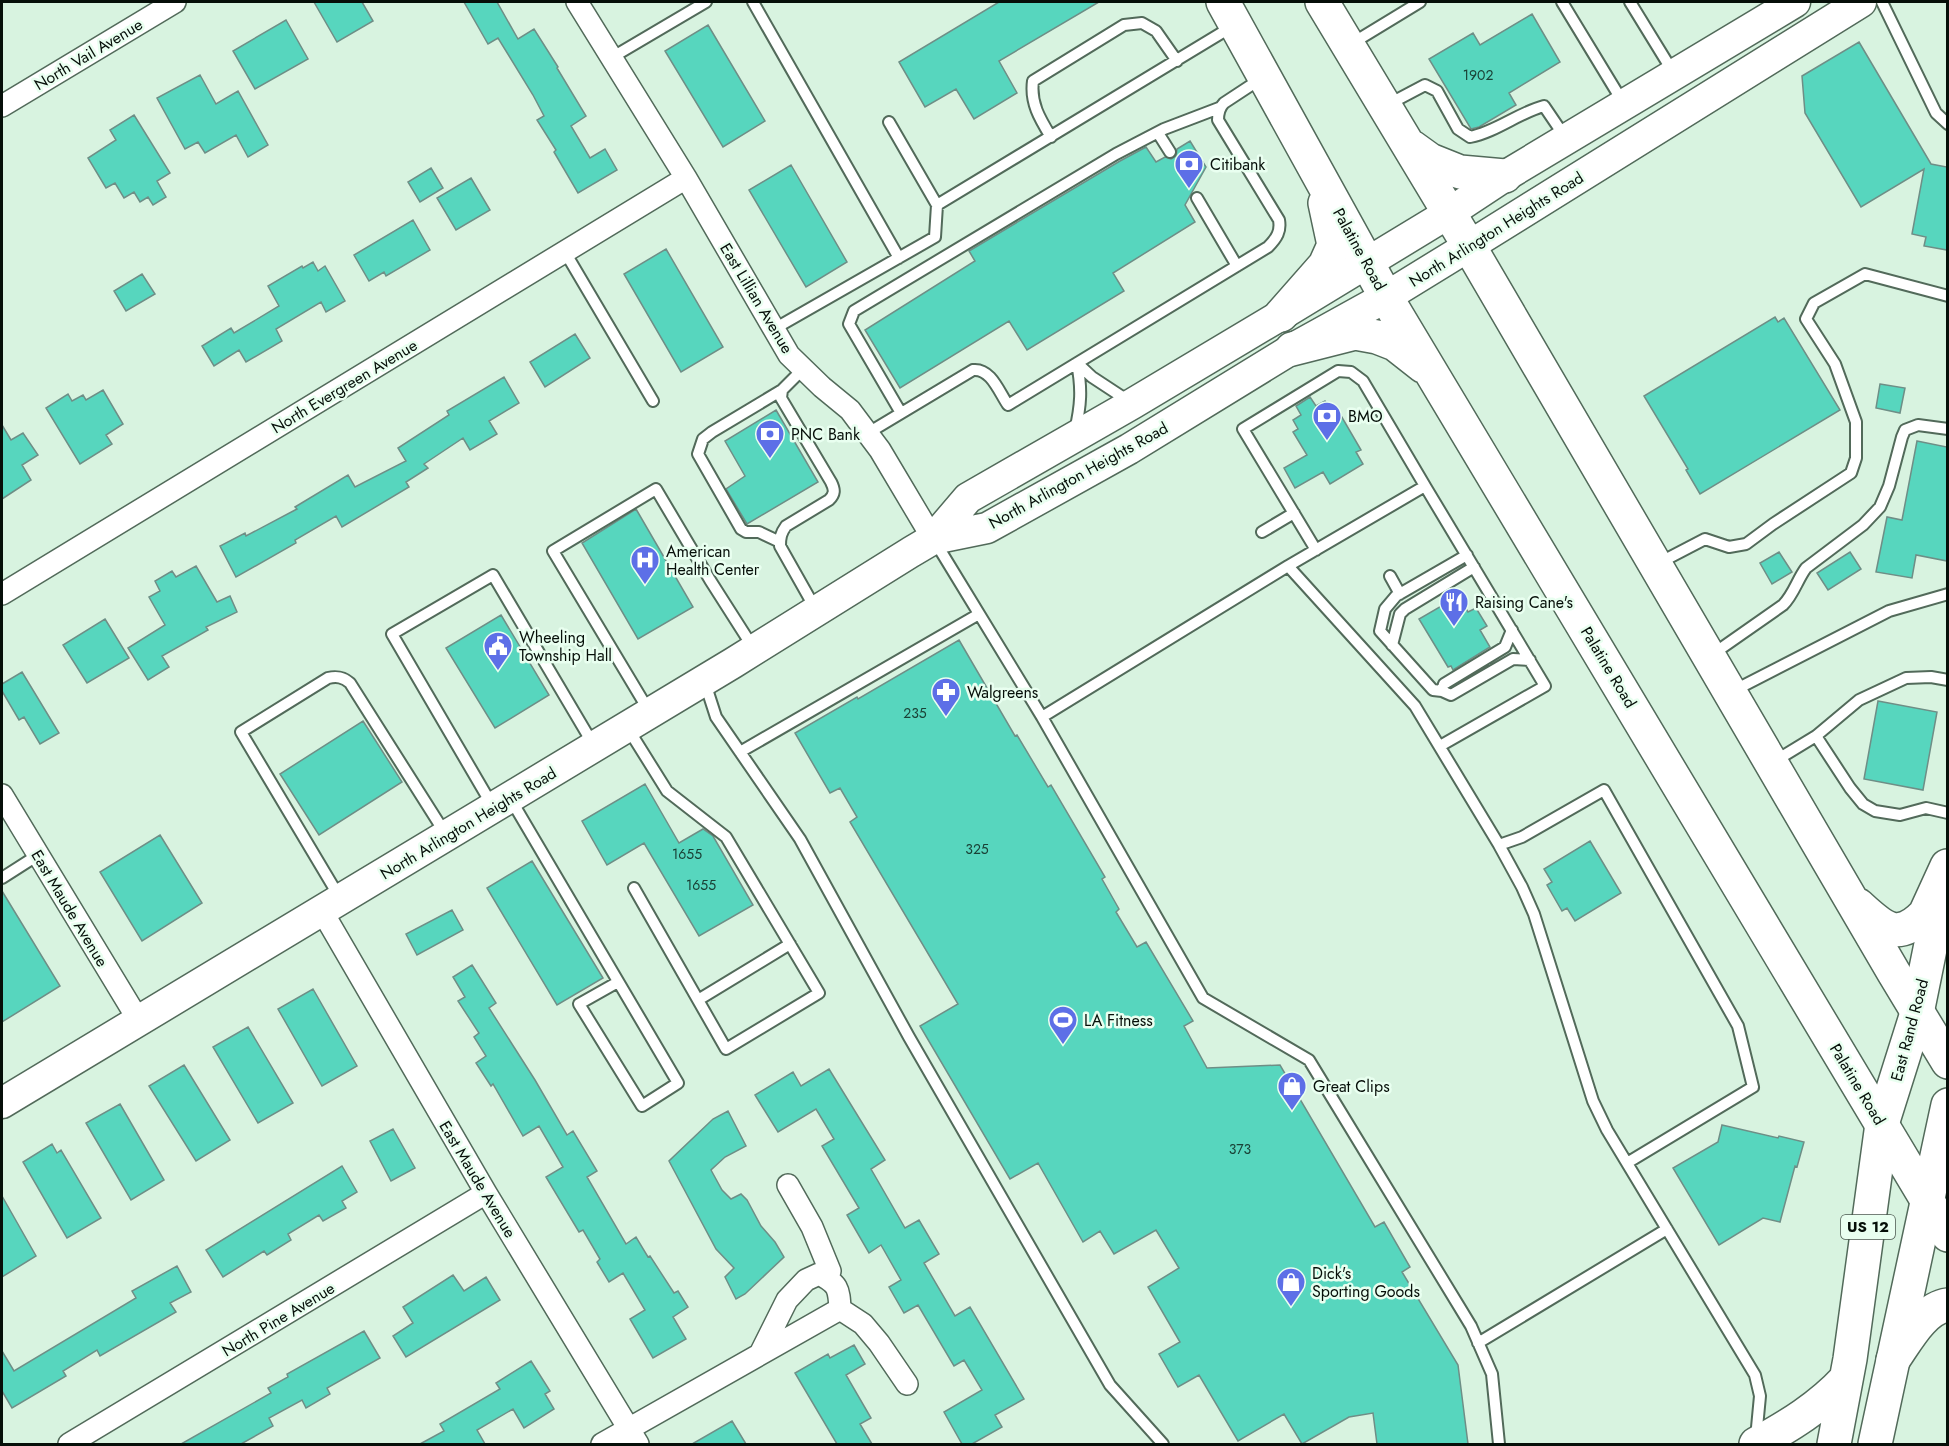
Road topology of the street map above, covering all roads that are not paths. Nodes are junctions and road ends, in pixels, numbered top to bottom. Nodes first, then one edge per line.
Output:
1 (175, 2) edge
2 (577, 2) edge
3 (706, 2) edge
4 (753, 2) edge
5 (1322, 2) edge
6 (1420, 2) edge
7 (1562, 2) edge
8 (1630, 2) edge
9 (1796, 2) edge
10 (1861, 2) edge
11 (1882, 2) edge
12 (1229, 13) edge
13 (1349, 45) junction
14 (606, 49) junction
15 (1177, 61) junction
16 (1675, 74) junction
17 (1264, 76) junction
18 (1624, 105) junction
19 (2, 106) edge
20 (1386, 106) junction
21 (1219, 108) junction
22 (889, 122) dead end
23 (1947, 124) edge
24 (1158, 133) junction
25 (1051, 137) junction
26 (1567, 139) junction
27 (1408, 144) junction
28 (1170, 152) dead end
29 (1320, 175) junction
30 (1505, 176) junction
31 (686, 178) junction
32 (1197, 198) dead end
33 (937, 205) junction
34 (1449, 213) junction
35 (1469, 246) junction
36 (565, 252) junction
37 (899, 258) junction
38 (1367, 262) junction
39 (1237, 266) junction
40 (1947, 296) edge
41 (1386, 297) junction
42 (1281, 315) junction
43 (774, 329) junction
44 (1292, 349) junction
45 (1077, 363) junction
46 (803, 369) junction
47 (1432, 372) junction
48 (782, 390) junction
49 (653, 401) dead end
50 (1132, 404) junction
51 (901, 413) junction
52 (1947, 429) edge
53 (868, 433) junction
54 (1074, 437) junction
55 (1425, 486) junction
56 (1294, 513) junction
57 (1262, 532) dead end
58 (933, 539) junction
59 (780, 542) junction
60 (1316, 550) junction
61 (1467, 555) junction
62 (1655, 565) junction
63 (1288, 566) junction
64 (1474, 567) junction
65 (1390, 576) dead end
66 (2, 594) edge
67 (1401, 594) junction
68 (1947, 594) edge
69 (816, 611) junction
70 (979, 614) junction
71 (1512, 630) junction
72 (1392, 645) junction
73 (754, 650) junction
74 (1709, 656) junction
75 (1530, 660) junction
76 (704, 680) junction
77 (1947, 680) edge
78 (1443, 691) junction
79 (1730, 693) junction
80 (1042, 717) junction
81 (639, 720) junction
82 (1816, 736) junction
83 (1440, 746) junction
84 (594, 747) junction
85 (740, 752) junction
86 (1771, 764) junction
87 (2, 795) edge
88 (502, 803) junction
89 (1947, 813) edge
90 (447, 836) junction
91 (1499, 845) junction
92 (38, 855) junction
93 (1947, 866) edge
94 (2, 878) edge
95 (634, 888) dead end
96 (1849, 897) junction
97 (332, 905) junction
98 (790, 944) junction
99 (618, 982) junction
100 (698, 1000) junction
101 (1917, 1013) junction
102 (139, 1021) junction
103 (1947, 1062) edge
104 (2, 1103) edge
105 (1947, 1105) edge
106 (1882, 1124) junction
107 (1628, 1163) junction
108 (788, 1185) dead end
109 (486, 1193) junction
110 (1926, 1200) junction
111 (1667, 1230) junction
112 (1947, 1235) edge
113 (826, 1278) junction
114 (1947, 1305) edge
115 (840, 1309) junction
116 (1478, 1342) junction
117 (760, 1354) junction
118 (1893, 1360) junction
119 (1846, 1379) junction
120 (907, 1384) dead end
121 (634, 1436) edge
122 (69, 1444) edge
123 (602, 1444) edge
124 (1163, 1444) edge
125 (1499, 1444) edge
126 (1755, 1444) edge
127 (1834, 1444) edge
128 (1875, 1444) edge

1 - 19 street, North Vail Avenue
2 - 14 street, East Lillian Avenue
3 - 14 lane
4 - 37 lane
5 - 13 main road
6 - 13 lane
7 - 18 lane
8 - 16 lane
9 - 16 main road, North Arlington Heights Road
10 - 35 main road, North Arlington Heights Road
11 - 23 lane
12 - 15 lane
12 - 17 main road, Palatine Road
13 - 20 main road
14 - 31 street, East Lillian Avenue
15 - 25 lane
15 - 25 lane
16 - 18 main road, North Arlington Heights Road
17 - 21 lane
17 - 29 main road, Palatine Road
18 - 26 main road, North Arlington Heights Road
20 - 26 lane
20 - 27 main road
21 - 24 lane
21 - 39 lane
22 - 33 lane
24 - 28 lane
24 - 51 lane
25 - 33 lane
26 - 30 main road, North Arlington Heights Road
27 - 30 main road
27 - 34 main road
29 - 38 main road, Palatine Road
29 - 42 main road
30 - 34 main road, North Arlington Heights Road
31 - 36 street, North Evergreen Avenue
31 - 43 street, East Lillian Avenue
32 - 39 lane
33 - 37 lane
34 - 35 main road
34 - 38 main road, North Arlington Heights Road
35 - 41 main road, North Arlington Heights Road
35 - 62 main road
36 - 49 lane
36 - 66 street, North Evergreen Avenue
37 - 43 lane
38 - 41 main road, Palatine Road
38 - 42 main road, North Arlington Heights Road
39 - 45 lane
40 - 62 lane
41 - 44 main road, North Arlington Heights Road
41 - 47 main road, Palatine Road
42 - 50 main road, North Arlington Heights Road
43 - 46 street, East Lillian Avenue
44 - 47 main road
44 - 58 main road, North Arlington Heights Road
45 - 50 lane
45 - 51 lane
45 - 54 lane
46 - 48 lane
46 - 53 street, East Lillian Avenue
47 - 106 main road, Palatine Road
48 - 59 lane
48 - 59 lane
50 - 54 main road, North Arlington Heights Road
51 - 53 lane
52 - 74 lane
53 - 58 street, East Lillian Avenue
54 - 58 main road, North Arlington Heights Road
55 - 56 lane
55 - 60 lane
55 - 61 lane
56 - 57 lane
56 - 60 lane
58 - 69 main road, North Arlington Heights Road
58 - 70 lane
59 - 69 lane
60 - 63 lane
61 - 64 lane
61 - 67 lane
62 - 74 main road
63 - 80 lane
63 - 83 lane
64 - 71 lane
64 - 72 lane
65 - 67 lane
67 - 72 lane
68 - 79 lane
69 - 73 main road, North Arlington Heights Road
70 - 80 lane
70 - 85 lane
71 - 75 lane
71 - 78 lane
72 - 78 lane
73 - 76 main road, North Arlington Heights Road
73 - 81 lane
74 - 79 main road
75 - 78 lane
75 - 83 lane
76 - 81 main road, North Arlington Heights Road
76 - 85 lane
77 - 82 lane
79 - 86 main road
80 - 116 lane
81 - 84 main road, North Arlington Heights Road
81 - 98 lane
82 - 86 lane
82 - 89 lane
83 - 91 lane
84 - 88 main road, North Arlington Heights Road
84 - 88 lane
85 - 124 lane
86 - 96 main road
87 - 92 street, East Maude Avenue
88 - 90 main road, North Arlington Heights Road
88 - 99 lane
90 - 97 main road, North Arlington Heights Road
90 - 97 lane
91 - 107 lane
91 - 107 lane
92 - 94 lane
92 - 102 street, East Maude Avenue
93 - 96 main road
93 - 101 main road, East Rand Road / US 12
95 - 100 lane
96 - 101 main road
97 - 102 main road, North Arlington Heights Road
97 - 109 street, East Maude Avenue
98 - 100 lane
98 - 100 lane
99 - 99 lane
101 - 103 main road
101 - 106 main road, East Rand Road / US 12
102 - 104 main road, North Arlington Heights Road
105 - 110 main road, US 12
106 - 110 main road, Palatine Road
106 - 119 main road, East Rand Road / US 12
107 - 111 lane
108 - 113 street
109 - 121 street, East Maude Avenue
109 - 122 street, North Pine Avenue
110 - 112 main road, Palatine Road
110 - 118 main road, US 12
111 - 116 lane
111 - 126 lane
113 - 115 street
113 - 117 street
114 - 118 main road
115 - 117 street
115 - 120 street
116 - 125 lane
117 - 121 street
118 - 128 main road, US 12
119 - 126 main road
119 - 127 main road, East Rand Road / US 12
121 - 123 street

